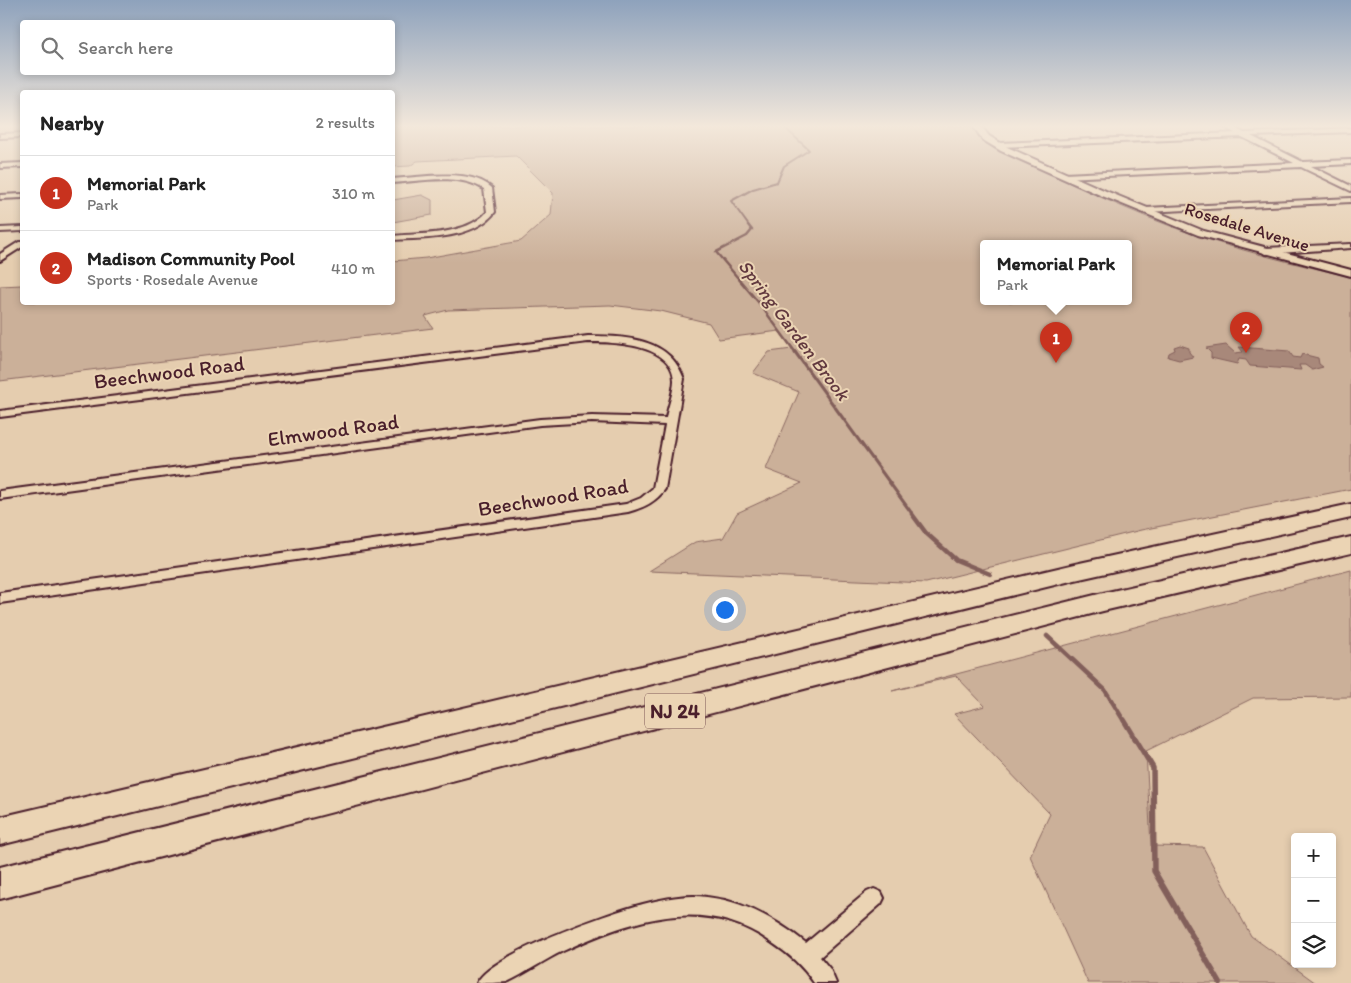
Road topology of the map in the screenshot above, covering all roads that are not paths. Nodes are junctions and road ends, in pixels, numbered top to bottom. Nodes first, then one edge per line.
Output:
1 (1055, 172) edge
2 (1146, 172) edge
3 (1317, 172) edge
4 (1064, 176) junction
5 (395, 181) edge
6 (1351, 189) edge
7 (20, 196) edge
8 (0, 197) edge
9 (1351, 200) edge
10 (1146, 210) junction
11 (20, 229) edge
12 (0, 230) edge
13 (395, 238) edge
14 (20, 245) edge
15 (1351, 246) edge
16 (1265, 251) junction
17 (0, 258) edge
18 (1351, 273) edge
19 (0, 414) edge
20 (672, 422) junction
21 (0, 495) edge
22 (1351, 511) edge
23 (1351, 545) edge
24 (0, 598) edge
25 (0, 831) edge
26 (0, 883) edge
27 (874, 898) dead end
28 (806, 957) junction
29 (487, 983) edge
30 (826, 983) edge

1 - 4 street, Rosedale Avenue
2 - 4 street
3 - 6 street
4 - 10 street, Rosedale Avenue
5 - 13 street
7 - 8 street
9 - 10 street
10 - 16 street, Rosedale Avenue
11 - 12 street
14 - 17 street
15 - 16 street
16 - 18 street, Rosedale Avenue
19 - 20 street, Beechwood Road
20 - 21 street, Elmwood Road
20 - 24 street, Beechwood Road
22 - 25 highway, NJ 24
23 - 26 highway, NJ 24
27 - 28 street
28 - 29 street
28 - 30 street

